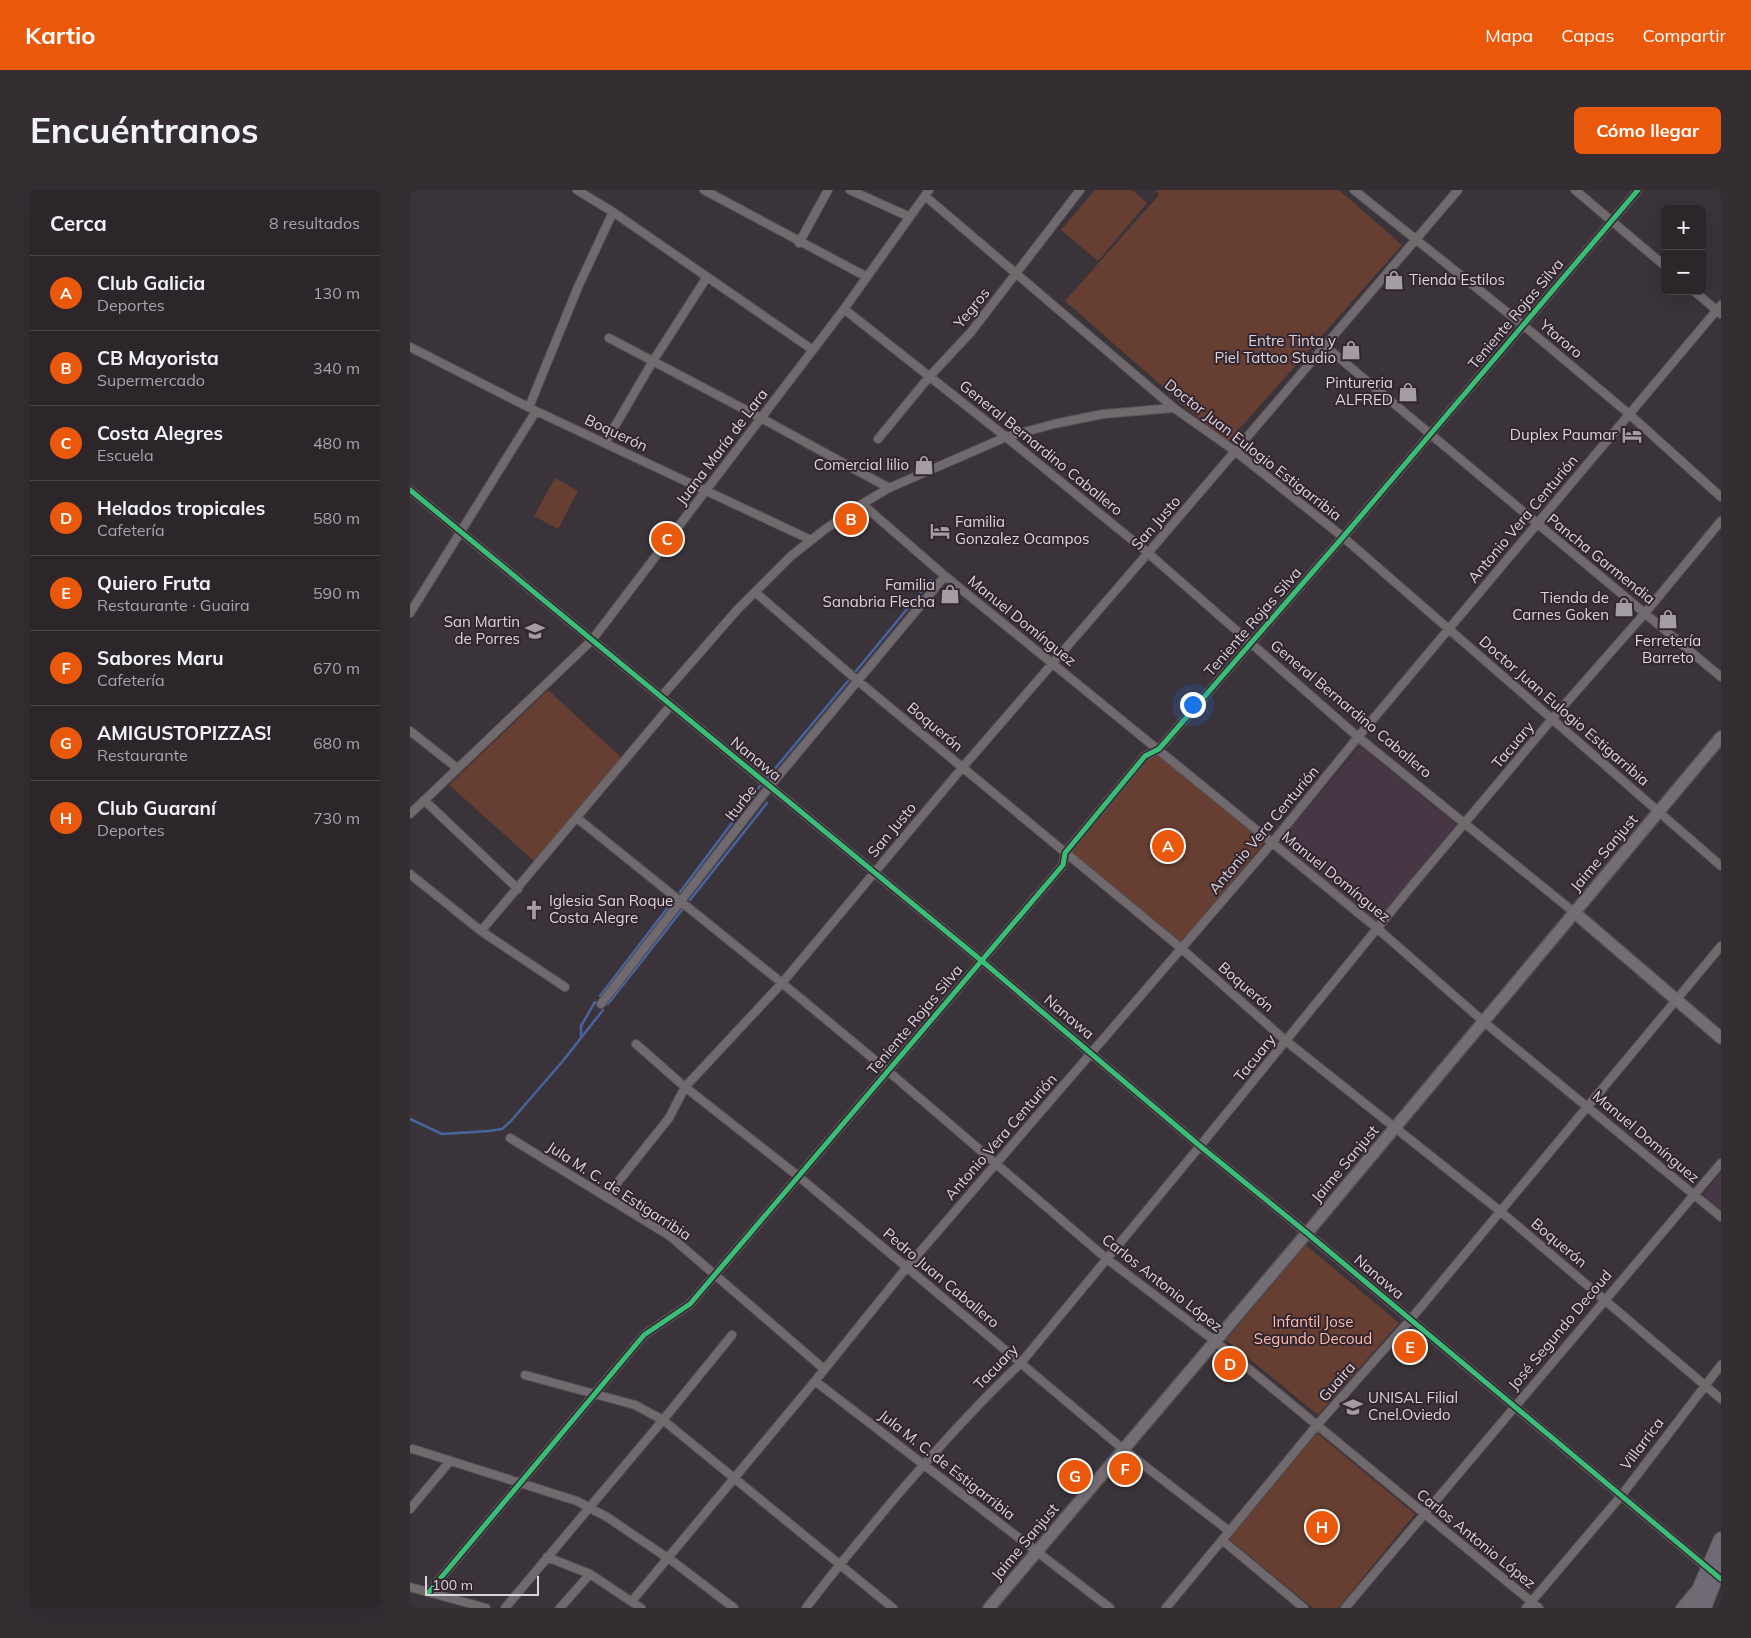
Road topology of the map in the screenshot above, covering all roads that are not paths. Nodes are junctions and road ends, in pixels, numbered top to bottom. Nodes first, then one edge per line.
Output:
1 (577, 190) edge
2 (704, 190) edge
3 (828, 190) edge
4 (850, 190) edge
5 (1080, 190) edge
6 (1354, 190) edge
7 (1458, 190) edge
8 (1575, 190) edge
9 (1638, 190) edge
10 (927, 193) edge
11 (613, 212) junction
12 (910, 218) junction
13 (1612, 220) junction
14 (1416, 241) junction
15 (799, 243) junction
16 (1661, 263) edge
17 (1016, 274) junction
18 (707, 277) junction
19 (867, 277) junction
20 (1699, 295) edge
21 (844, 309) junction
22 (1720, 310) edge
23 (1523, 325) junction
24 (609, 338) dead end
25 (1325, 346) junction
26 (410, 347) edge
27 (813, 350) junction
28 (653, 361) junction
29 (929, 377) junction
30 (1174, 408) junction
31 (532, 409) junction
32 (1629, 414) junction
33 (761, 418) junction
34 (1431, 434) junction
35 (1006, 437) junction
36 (878, 439) dead end
37 (604, 443) junction
38 (1235, 452) junction
39 (889, 488) junction
40 (410, 490) edge
41 (706, 490) junction
42 (1721, 497) edge
43 (862, 504) junction
44 (1721, 521) edge
45 (1537, 524) junction
46 (462, 533) junction
47 (1343, 537) junction
48 (811, 540) junction
49 (1148, 553) junction
50 (945, 576) junction
51 (754, 592) junction
52 (410, 614) edge
53 (1645, 614) junction
54 (1449, 628) junction
55 (592, 640) junction
56 (1251, 643) junction
57 (1053, 663) junction
58 (1721, 677) edge
59 (858, 681) junction
60 (661, 697) junction
61 (671, 705) junction
62 (1552, 719) junction
63 (410, 731) edge
64 (1358, 737) junction
65 (1721, 737) edge
66 (1159, 749) junction
67 (457, 768) junction
68 (962, 768) junction
69 (770, 786) junction
70 (424, 800) junction
71 (1658, 812) junction
72 (410, 814) edge
73 (577, 818) junction
74 (1465, 824) junction
75 (1272, 843) junction
76 (1065, 852) junction
77 (1721, 866) edge
78 (875, 873) junction
79 (410, 874) edge
80 (518, 889) junction
81 (680, 900) junction
82 (1574, 913) junction
83 (1378, 929) junction
84 (481, 931) junction
85 (1721, 946) edge
86 (1182, 949) junction
87 (982, 961) junction
88 (782, 983) junction
89 (565, 987) dead end
90 (1676, 999) junction
91 (600, 1004) dead end
92 (1484, 1022) junction
93 (1721, 1038) edge
94 (1286, 1041) junction
95 (636, 1044) dead end
96 (1092, 1053) junction
97 (888, 1071) junction
98 (685, 1088) junction
99 (1588, 1106) junction
100 (1396, 1127) junction
101 (510, 1138) dead end
102 (1200, 1146) junction
103 (1721, 1162) edge
104 (996, 1164) junction
105 (798, 1176) junction
106 (1694, 1195) junction
107 (606, 1197) junction
108 (1500, 1211) junction
109 (1721, 1217) edge
110 (1307, 1233) junction
111 (1107, 1259) junction
112 (907, 1267) junction
113 (714, 1274) junction
114 (1604, 1300) junction
115 (1410, 1320) junction
116 (732, 1335) dead end
117 (1215, 1341) junction
118 (1020, 1364) junction
119 (1721, 1365) edge
120 (824, 1369) junction
121 (525, 1375) dead end
122 (816, 1380) junction
123 (1704, 1386) junction
124 (595, 1395) junction
125 (1721, 1399) edge
126 (1514, 1406) junction
127 (663, 1420) junction
128 (1317, 1426) junction
129 (414, 1449) dead end
130 (1123, 1449) junction
131 (450, 1461) junction
132 (924, 1464) junction
133 (734, 1478) junction
134 (520, 1482) junction
135 (1621, 1496) junction
136 (589, 1508) junction
137 (410, 1509) edge
138 (1423, 1514) junction
139 (1229, 1531) junction
140 (1721, 1539) edge
141 (1222, 1540) junction
142 (1037, 1551) junction
143 (547, 1557) junction
144 (668, 1558) junction
145 (1721, 1559) edge
146 (838, 1565) junction
147 (1717, 1572) edge
148 (590, 1574) junction
149 (1701, 1582) junction
150 (410, 1587) edge
151 (429, 1592) junction
152 (632, 1601) junction
153 (1529, 1605) edge
154 (486, 1608) edge
155 (505, 1608) edge
156 (560, 1608) edge
157 (641, 1608) edge
158 (734, 1608) edge
159 (806, 1608) edge
160 (892, 1608) edge
161 (989, 1608) edge
162 (1110, 1608) edge
163 (1166, 1608) edge
164 (1304, 1608) edge
165 (1345, 1608) edge
166 (1539, 1608) edge
167 (1680, 1608) edge
168 (1691, 1608) edge
169 (1704, 1608) edge

1 - 11 street
2 - 15 street
3 - 15 street
4 - 12 street
5 - 17 street, Yegros
6 - 14 street, Ytororo
7 - 14 street, San Justo
8 - 13 street
9 - 13 street, Teniente Rojas Silva
10 - 12 street, Juana María de Lara
10 - 17 street, Doctor Juan Eulogio Estigarribia
11 - 18 street
11 - 31 street
12 - 19 street, Juana María de Lara
13 - 16 street
13 - 23 street, Teniente Rojas Silva
14 - 23 street, Ytororo
14 - 25 street, San Justo
15 - 19 street
17 - 29 street, Yegros
17 - 30 street, Doctor Juan Eulogio Estigarribia
18 - 27 street
18 - 28 street
19 - 21 street, Juana María de Lara
20 - 22 street
21 - 27 street, Juana María de Lara
21 - 29 street, General Bernardino Caballero
22 - 32 street, Antonio Vera Centurión
23 - 32 street, Ytororo
23 - 34 street, Teniente Rojas Silva
24 - 28 street
25 - 34 street, Pancha Garmendia
25 - 38 street, San Justo
26 - 31 street, Boquerón
27 - 33 street, Juana María de Lara
28 - 33 street
28 - 37 street
29 - 35 street, General Bernardino Caballero
29 - 36 street, Yegros
30 - 35 street
30 - 38 street, Doctor Juan Eulogio Estigarribia
31 - 37 street, Boquerón
31 - 46 street
32 - 42 street, Ytororo
32 - 45 street, Antonio Vera Centurión
33 - 39 street
33 - 41 street, Juana María de Lara
34 - 45 street, Pancha Garmendia
34 - 47 street, Teniente Rojas Silva
35 - 39 street
35 - 49 street, General Bernardino Caballero
37 - 41 street, Boquerón
38 - 47 street, Doctor Juan Eulogio Estigarribia
38 - 49 street, San Justo
39 - 43 street
40 - 46 street, Nanawa
41 - 48 street, Boquerón
41 - 55 street, Juana María de Lara
43 - 48 street
43 - 50 street, Manuel Domínguez
44 - 53 street, Tacuary
45 - 53 street, Pancha Garmendia
45 - 54 street, Antonio Vera Centurión
46 - 52 street
46 - 55 street, Nanawa
47 - 54 street, Doctor Juan Eulogio Estigarribia
47 - 56 street, Teniente Rojas Silva
48 - 51 street
49 - 56 street, General Bernardino Caballero
49 - 57 street, San Justo
50 - 57 street, Manuel Domínguez
50 - 59 street, Iturbe
51 - 59 street, Boquerón
51 - 60 street
53 - 58 street, Pancha Garmendia
53 - 62 street, Tacuary
54 - 62 street, Doctor Juan Eulogio Estigarribia
54 - 64 street, Antonio Vera Centurión
55 - 60 street, Nanawa
55 - 67 street, Juana María de Lara
56 - 64 street, General Bernardino Caballero
56 - 66 street, Teniente Rojas Silva
57 - 66 street, Manuel Domínguez
57 - 68 street, San Justo
59 - 68 street, Boquerón
59 - 69 street, Iturbe
60 - 61 street, Nanawa
61 - 69 street, Nanawa
61 - 73 street
62 - 71 street, Doctor Juan Eulogio Estigarribia
62 - 74 street, Tacuary
63 - 67 street
64 - 74 street, General Bernardino Caballero
64 - 75 street, Antonio Vera Centurión
65 - 71 main road, Jaime Sanjust
66 - 75 street, Manuel Domínguez
66 - 76 street, Teniente Rojas Silva
67 - 70 street, Juana María de Lara
68 - 76 street, Boquerón
68 - 78 street, San Justo
69 - 78 street, Nanawa
69 - 81 street, Iturbe
70 - 72 street, Juana María de Lara
70 - 80 street
71 - 77 street, Doctor Juan Eulogio Estigarribia
71 - 82 main road, Jaime Sanjust
73 - 80 street
73 - 81 street, Carlos Antonio López
74 - 82 street, General Bernardino Caballero
74 - 83 street, Tacuary
75 - 83 street, Manuel Domínguez
75 - 86 street, Antonio Vera Centurión
76 - 86 street, Boquerón
76 - 87 street, Teniente Rojas Silva
78 - 87 street, Nanawa
78 - 88 street, San Justo
79 - 84 street
80 - 84 street
81 - 88 street, Carlos Antonio López
81 - 91 street, Iturbe
82 - 90 main road, General Bernardino Caballero
82 - 92 main road, Jaime Sanjust
83 - 92 street, Manuel Domínguez
83 - 94 street, Tacuary
84 - 89 street
85 - 90 street, Guaira
86 - 94 street, Boquerón
86 - 96 street, Antonio Vera Centurión
87 - 96 street, Nanawa
87 - 97 street, Teniente Rojas Silva
88 - 97 street, Carlos Antonio López
88 - 98 street, San Justo
90 - 93 main road, General Bernardino Caballero
90 - 99 street, Guaira
92 - 99 street, Manuel Domínguez
92 - 100 main road, Jaime Sanjust
94 - 100 street, Boquerón
94 - 102 street, Tacuary
95 - 98 street, Pedro Juan Caballero
96 - 102 street, Nanawa
96 - 104 street, Antonio Vera Centurión
97 - 104 street, Carlos Antonio López
97 - 105 street, Teniente Rojas Silva
98 - 105 street, Pedro Juan Caballero
98 - 107 street, San Justo
99 - 106 street, Manuel Domínguez
99 - 108 street, Guaira
100 - 108 street, Boquerón
100 - 110 main road, Jaime Sanjust
101 - 107 street, Jula M. C. de Estigarribia
102 - 110 street, Nanawa
102 - 111 street, Tacuary
103 - 106 street, José Segundo Decoud
104 - 111 street, Carlos Antonio López
104 - 112 street, Antonio Vera Centurión
105 - 112 street, Pedro Juan Caballero
105 - 113 street, Teniente Rojas Silva
106 - 109 street, Manuel Domínguez
106 - 114 street, José Segundo Decoud
107 - 113 street, Jula M. C. de Estigarribia
108 - 114 street, Boquerón
108 - 115 street, Guaira
110 - 115 street, Nanawa
110 - 117 main road, Jaime Sanjust
111 - 117 street, Carlos Antonio López
111 - 118 street, Tacuary
112 - 118 street, Pedro Juan Caballero
112 - 120 street, Antonio Vera Centurión
113 - 120 street, Jula M. C. de Estigarribia
113 - 124 street, Teniente Rojas Silva
114 - 123 street, Boquerón
114 - 126 street, José Segundo Decoud
115 - 126 street, Nanawa
115 - 128 street, Guaira
116 - 127 street
117 - 128 street, Carlos Antonio López
117 - 130 main road, Jaime Sanjust
118 - 130 street, Pedro Juan Caballero
118 - 132 street, Tacuary
119 - 123 street, Villarrica
120 - 122 street, Antonio Vera Centurión
121 - 124 street
122 - 132 street, Jula M. C. de Estigarribia
122 - 133 street, Antonio Vera Centurión
123 - 125 street, Boquerón
123 - 135 street, Villarrica
124 - 127 street
124 - 134 street, Teniente Rojas Silva
126 - 135 street, Nanawa
126 - 138 street, José Segundo Decoud
127 - 133 street
127 - 136 street
128 - 138 street, Carlos Antonio López
128 - 139 street, Guaira
129 - 131 street
130 - 139 street, Pedro Juan Caballero
130 - 142 main road, Jaime Sanjust
131 - 134 street
131 - 137 street
132 - 142 street, Jula M. C. de Estigarribia
132 - 146 street, Tacuary
133 - 144 street, Antonio Vera Centurión
133 - 146 street
134 - 136 street
134 - 151 street, Teniente Rojas Silva
135 - 147 street, Nanawa
135 - 153 street, Villarrica
136 - 143 street
136 - 144 street
138 - 153 street, Carlos Antonio López
138 - 165 street, José Segundo Decoud
139 - 141 street, Guaira
140 - 147 highway
141 - 163 street, Guaira
141 - 164 street
142 - 161 main road, Jaime Sanjust
142 - 162 street, Jula M. C. de Estigarribia
143 - 148 street
143 - 155 street
144 - 152 street, Antonio Vera Centurión
144 - 158 street
145 - 147 street
146 - 159 street, Tacuary
146 - 160 street
147 - 149 highway
147 - 169 highway
148 - 152 street
148 - 156 street
149 - 167 street
149 - 168 highway
150 - 151 street
151 - 154 street
152 - 157 street
153 - 166 street, Carlos Antonio López

